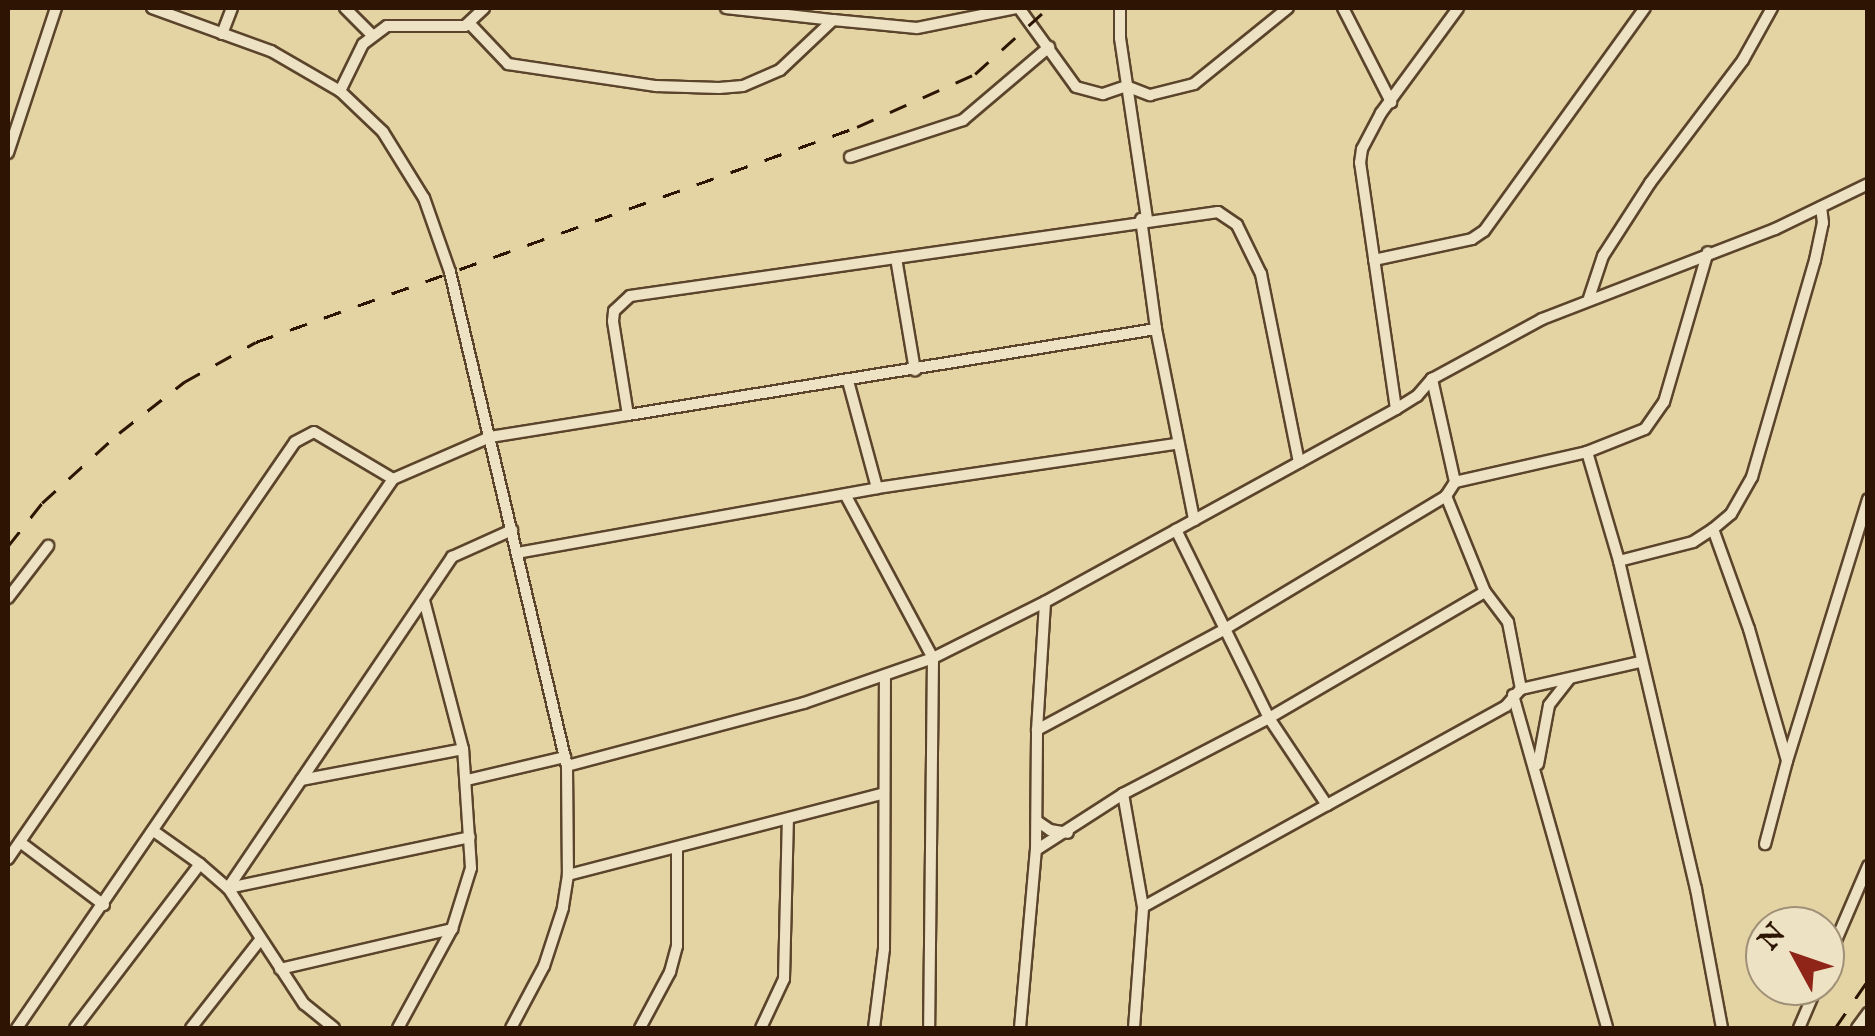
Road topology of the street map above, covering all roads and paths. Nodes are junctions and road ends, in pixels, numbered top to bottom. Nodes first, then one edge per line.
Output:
1 (56, 8) edge
2 (152, 8) edge
3 (232, 8) edge
4 (345, 8) edge
5 (484, 8) edge
6 (726, 8) edge
7 (1017, 8) edge
8 (1120, 8) edge
9 (1288, 8) edge
10 (1343, 8) edge
11 (1458, 8) edge
12 (1645, 8) edge
13 (1772, 8) edge
14 (833, 20) junction
15 (471, 25) junction
16 (222, 34) junction
17 (372, 35) junction
18 (1049, 47) junction
19 (1126, 86) junction
20 (340, 91) junction
21 (1391, 102) junction
22 (8, 153) edge
23 (850, 157) dead end
24 (1868, 184) edge
25 (1821, 207) junction
26 (1144, 219) junction
27 (1708, 252) junction
28 (896, 258) junction
29 (1374, 260) junction
30 (1589, 298) junction
31 (1156, 329) junction
32 (915, 370) junction
33 (1432, 379) junction
34 (848, 381) junction
35 (1396, 408) junction
36 (628, 415) junction
37 (490, 437) junction
38 (1176, 444) junction
39 (1587, 452) junction
40 (1299, 462) junction
41 (393, 479) junction
42 (1455, 482) junction
43 (877, 488) junction
44 (846, 496) junction
45 (1446, 496) junction
46 (1868, 500) edge
47 (1194, 520) junction
48 (1713, 529) junction
49 (512, 530) junction
50 (1176, 530) junction
51 (48, 546) dead end
52 (518, 554) junction
53 (1618, 562) junction
54 (1485, 592) junction
55 (8, 598) edge
56 (424, 600) junction
57 (1044, 602) junction
58 (1225, 629) junction
59 (933, 658) junction
60 (1640, 662) junction
61 (885, 676) junction
62 (1569, 679) junction
63 (1517, 692) junction
64 (1269, 718) junction
65 (1036, 730) junction
66 (463, 749) junction
67 (566, 762) junction
68 (1786, 762) junction
69 (301, 780) junction
70 (467, 780) junction
71 (1537, 782) junction
72 (882, 794) junction
73 (1123, 794) junction
74 (1327, 805) junction
75 (788, 819) junction
76 (1037, 821) junction
77 (154, 832) junction
78 (1068, 833) junction
79 (470, 836) junction
80 (20, 842) junction
81 (1765, 844) dead end
82 (677, 848) junction
83 (1036, 850) junction
84 (8, 859) edge
85 (200, 864) junction
86 (1868, 866) edge
87 (568, 875) junction
88 (228, 888) junction
89 (104, 905) junction
90 (1143, 908) junction
91 (1845, 919) edge
92 (452, 930) junction
93 (260, 940) junction
94 (280, 969) junction
95 (1868, 1013) edge
96 (314, 1016) junction
97 (17, 1028) edge
98 (76, 1028) edge
99 (192, 1028) edge
100 (305, 1028) edge
101 (334, 1028) edge
102 (398, 1028) edge
103 (511, 1028) edge
104 (640, 1028) edge
105 (761, 1028) edge
106 (874, 1028) edge
107 (929, 1028) edge
108 (1020, 1028) edge
109 (1134, 1028) edge
110 (1608, 1028) edge
111 (1722, 1028) edge
112 (1856, 1028) edge

1 - 22 street
2 - 16 street
3 - 16 street
4 - 17 street
5 - 15 street
6 - 14 street
7 - 14 street
7 - 18 street
8 - 19 street
9 - 19 street
10 - 21 street
11 - 21 street
12 - 29 street
13 - 30 street
14 - 15 street
15 - 17 street
16 - 20 street
17 - 20 street
18 - 19 street
18 - 23 street
19 - 26 street
20 - 37 street
21 - 29 street
24 - 25 street
25 - 27 street
25 - 48 street
26 - 28 street
26 - 31 street
26 - 40 street
27 - 30 street
27 - 39 street
28 - 32 street
28 - 36 street
29 - 35 street
30 - 33 street
31 - 32 street
31 - 38 street
32 - 34 street
33 - 35 street
33 - 42 street
34 - 36 street
34 - 43 street
35 - 40 street
36 - 37 street
37 - 41 street
37 - 49 street
38 - 43 street
38 - 47 street
39 - 42 street
39 - 53 street
40 - 47 street
41 - 77 street
41 - 80 street
42 - 45 street
43 - 44 street
44 - 52 street
44 - 59 street
45 - 54 street
45 - 58 street
46 - 68 street
47 - 50 street
48 - 53 street
48 - 68 street
49 - 52 street
49 - 56 street
50 - 57 street
50 - 58 street
51 - 55 street
52 - 67 street
53 - 60 street
54 - 63 street
54 - 64 street
56 - 66 street
56 - 69 street
57 - 59 street
57 - 65 street
58 - 64 street
58 - 65 street
59 - 61 street
59 - 107 street
60 - 62 street
60 - 111 street
61 - 67 street
61 - 72 street
62 - 63 street
62 - 71 street
63 - 71 street
63 - 74 street
64 - 73 street
64 - 74 street
65 - 76 street
66 - 69 street
66 - 70 street
67 - 70 street
67 - 87 street
68 - 81 street
69 - 88 street
70 - 79 street
71 - 110 street
72 - 75 street
72 - 106 street
73 - 78 street
73 - 90 street
74 - 90 street
75 - 82 street
75 - 105 street
76 - 78 street
76 - 83 street
77 - 85 street
77 - 89 street
78 - 83 street
79 - 88 street
79 - 92 street
80 - 84 street
80 - 89 street
82 - 87 street
82 - 104 street
83 - 108 street
85 - 88 street
85 - 98 street
86 - 91 street
87 - 103 street
88 - 93 street
89 - 97 street
90 - 109 street
92 - 94 street
92 - 102 street
93 - 94 street
93 - 99 street
94 - 96 street
95 - 112 street
96 - 100 street
96 - 101 street

